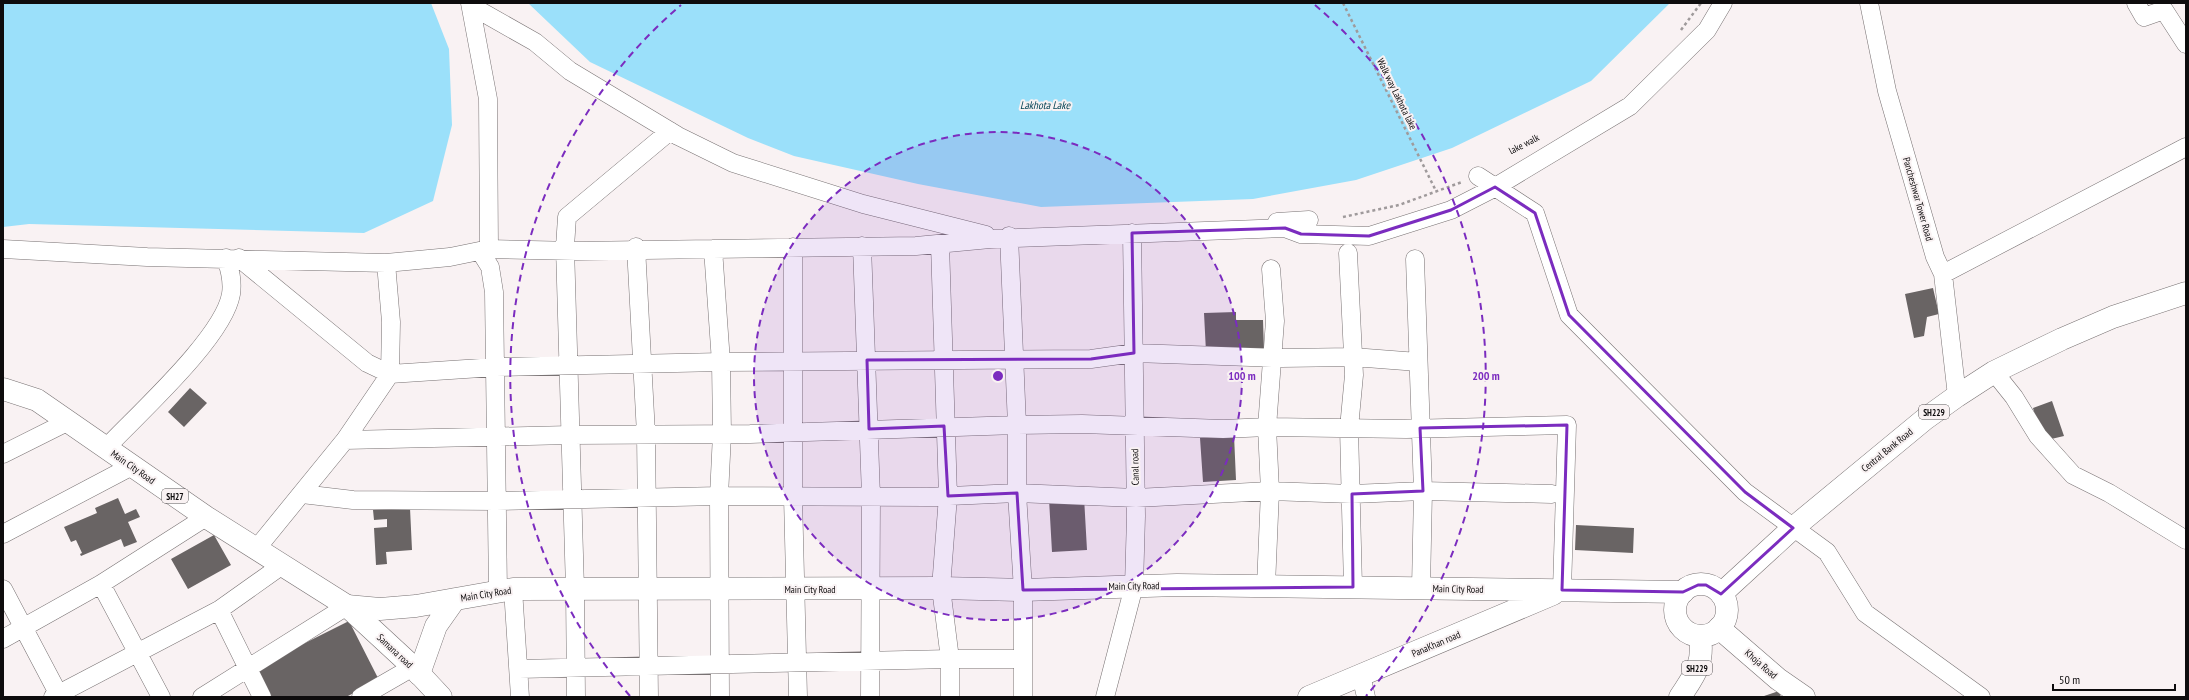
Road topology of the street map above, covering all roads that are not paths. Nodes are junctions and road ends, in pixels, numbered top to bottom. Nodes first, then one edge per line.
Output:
1 (1723, 3) edge
2 (1869, 3) edge
3 (2136, 3) edge
4 (476, 7) edge
5 (2186, 44) edge
6 (670, 131) junction
7 (2186, 146) edge
8 (1478, 176) road end
9 (1496, 187) junction
10 (1308, 220) dead end
11 (1132, 233) junction
12 (1009, 237) junction
13 (940, 244) junction
14 (862, 246) junction
15 (636, 248) junction
16 (714, 248) junction
17 (793, 248) junction
18 (3, 249) edge
19 (565, 249) junction
20 (484, 250) junction
21 (1348, 254) dead end
22 (232, 258) junction
23 (1415, 260) dead end
24 (386, 263) junction
25 (1271, 269) dead end
26 (1943, 274) junction
27 (2186, 293) edge
28 (1134, 353) junction
29 (1354, 356) junction
30 (1270, 358) junction
31 (1014, 359) junction
32 (868, 360) junction
33 (944, 360) junction
34 (792, 361) junction
35 (720, 362) junction
36 (1418, 362) junction
37 (642, 364) junction
38 (569, 366) junction
39 (496, 367) junction
40 (1994, 372) junction
41 (390, 374) junction
42 (3, 389) edge
43 (1957, 396) junction
44 (69, 421) junction
45 (1017, 425) junction
46 (944, 426) junction
47 (1266, 427) junction
48 (1134, 428) junction
49 (1349, 428) junction
50 (1420, 428) junction
51 (870, 429) junction
52 (792, 431) junction
53 (646, 434) junction
54 (722, 434) junction
55 (570, 435) junction
56 (495, 436) junction
57 (345, 440) junction
58 (106, 448) junction
59 (3, 454) edge
60 (132, 466) junction
61 (1270, 491) junction
62 (1423, 491) junction
63 (302, 494) junction
64 (1017, 494) junction
65 (1352, 494) junction
66 (1552, 494) dead end
67 (719, 496) junction
68 (871, 496) junction
69 (948, 496) junction
70 (647, 497) junction
71 (793, 497) junction
72 (1136, 498) junction
73 (572, 499) junction
74 (496, 501) junction
75 (206, 517) junction
76 (1793, 528) junction
77 (3, 534) edge
78 (2186, 540) edge
79 (257, 548) junction
80 (281, 566) junction
81 (101, 584) junction
82 (1134, 586) junction
83 (1266, 586) junction
84 (1353, 587) junction
85 (720, 588) junction
86 (796, 588) junction
87 (941, 588) junction
88 (1421, 588) junction
89 (3, 589) edge
90 (575, 589) junction
91 (649, 589) junction
92 (872, 589) junction
93 (505, 590) junction
94 (1023, 590) junction
95 (1562, 590) junction
96 (1683, 592) junction
97 (1721, 594) junction
98 (455, 599) junction
99 (347, 606) junction
100 (219, 610) junction
101 (1719, 628) junction
102 (24, 629) junction
103 (1700, 636) junction
104 (3, 639) edge
105 (138, 653) junction
106 (950, 659) junction
107 (1023, 659) junction
108 (871, 662) junction
109 (797, 664) junction
110 (720, 665) junction
111 (649, 667) junction
112 (575, 668) junction
113 (248, 669) junction
114 (519, 669) junction
115 (416, 671) junction
116 (1361, 675) junction
117 (57, 696) edge
118 (1802, 696) edge
119 (161, 697) edge
120 (202, 697) edge
121 (262, 697) edge
122 (360, 697) edge
123 (441, 697) edge
124 (520, 697) edge
125 (576, 697) edge
126 (649, 697) edge
127 (720, 697) edge
128 (798, 697) edge
129 (870, 697) edge
130 (950, 697) edge
131 (1023, 697) edge
132 (1105, 697) edge
133 (1309, 697) edge
134 (1366, 697) edge
135 (1680, 697) edge
136 (1981, 697) edge

1 - 9 street
2 - 26 street, Pancheshwar Tower Road
3 - 5 street
4 - 6 street
4 - 20 street
6 - 12 street
6 - 19 street
7 - 26 street
8 - 9 street
9 - 11 street
9 - 76 street
10 - 11 street
11 - 12 street
11 - 28 street, Canal road
12 - 13 street
12 - 31 street
13 - 14 street
13 - 33 street
14 - 17 street
14 - 32 street
15 - 16 street
15 - 19 street
15 - 37 street
16 - 17 street
16 - 35 street
17 - 34 street
18 - 22 street
19 - 20 street
19 - 38 street
20 - 24 street
20 - 39 street
21 - 29 street
22 - 24 street
22 - 41 street
22 - 58 street
23 - 36 street
24 - 41 street
25 - 30 street
26 - 43 street, Pancheshwar Tower Road
27 - 40 street, Central Bank Road / SH229
28 - 30 street
28 - 31 street
28 - 48 street, Canal road
29 - 30 street
29 - 36 street
29 - 49 street
30 - 47 street
31 - 33 street
31 - 45 street
32 - 33 street
32 - 34 street
32 - 51 street
33 - 46 street
34 - 35 street
34 - 52 street
35 - 37 street
35 - 54 street
36 - 50 street
37 - 38 street
37 - 53 street
38 - 39 street
38 - 55 street
39 - 41 street
39 - 56 street
40 - 43 street, Central Bank Road / SH229
40 - 78 street
41 - 57 street
42 - 44 street, Main City Road / SH27
43 - 76 street, Central Bank Road / SH229
44 - 58 street, Main City Road / SH27
44 - 59 street
45 - 46 street
45 - 48 street
45 - 64 street
46 - 51 street
46 - 69 street
47 - 48 street
47 - 49 street
47 - 61 street
48 - 72 street, Canal road
49 - 50 street
49 - 65 street
50 - 62 street
50 - 95 street
51 - 52 street
51 - 68 street
52 - 54 street
52 - 71 street
53 - 54 street
53 - 55 street
53 - 70 street
54 - 67 street
55 - 56 street
55 - 73 street
56 - 57 street
56 - 74 street
57 - 63 street
58 - 60 street, Main City Road / SH27
60 - 75 street, Main City Road / SH27
60 - 77 street
61 - 65 street
61 - 72 street
61 - 83 street
62 - 65 street
62 - 66 street
62 - 88 street
63 - 74 street
63 - 79 street
64 - 69 street
64 - 72 street
64 - 94 street
65 - 84 street
67 - 70 street
67 - 71 street
67 - 85 street
68 - 69 street
68 - 71 street
68 - 92 street
69 - 87 street
70 - 73 street
70 - 91 street
71 - 86 street
72 - 82 street, Canal road
73 - 74 street
73 - 90 street
74 - 93 street
75 - 79 street, Main City Road / SH27
75 - 81 street
76 - 97 street, Central Bank Road / SH229
76 - 136 street
79 - 80 street, Main City Road / SH27
80 - 99 street, Main City Road / SH27
80 - 100 street
81 - 102 street
81 - 105 street
82 - 83 street, Main City Road
82 - 94 street, Main City Road
82 - 132 street, Canal road
83 - 84 street, Main City Road
84 - 88 street, Main City Road
85 - 86 street, Main City Road
85 - 91 street, Main City Road
85 - 110 street
86 - 92 street, Main City Road
86 - 109 street
87 - 92 street, Main City Road
87 - 94 street, Main City Road
87 - 106 street
88 - 95 street, Main City Road
89 - 102 street
90 - 91 street, Main City Road
90 - 93 street, Main City Road
90 - 112 street
91 - 111 street
92 - 108 street
93 - 98 street, Main City Road
93 - 114 street
94 - 107 street
95 - 96 street, Main City Road
95 - 116 street, PanaKhan road
96 - 97 street
96 - 103 street
97 - 101 street
98 - 99 street, Main City Road
98 - 115 street
99 - 113 street
99 - 115 street, Samana road / SH27
100 - 105 street
100 - 113 street
101 - 103 street
101 - 118 street, Khoja Road
102 - 104 street
102 - 117 street
103 - 135 street, SH229
105 - 117 street
105 - 119 street
106 - 107 street
106 - 108 street
106 - 130 street
107 - 131 street
108 - 109 street
108 - 129 street
109 - 110 street
109 - 128 street
110 - 111 street
110 - 127 street
111 - 112 street
111 - 126 street
112 - 114 street
112 - 125 street
113 - 120 street
113 - 121 street
114 - 124 street
115 - 122 street
115 - 123 street, Samana road / SH27
116 - 133 street, PanaKhan road
116 - 134 street

